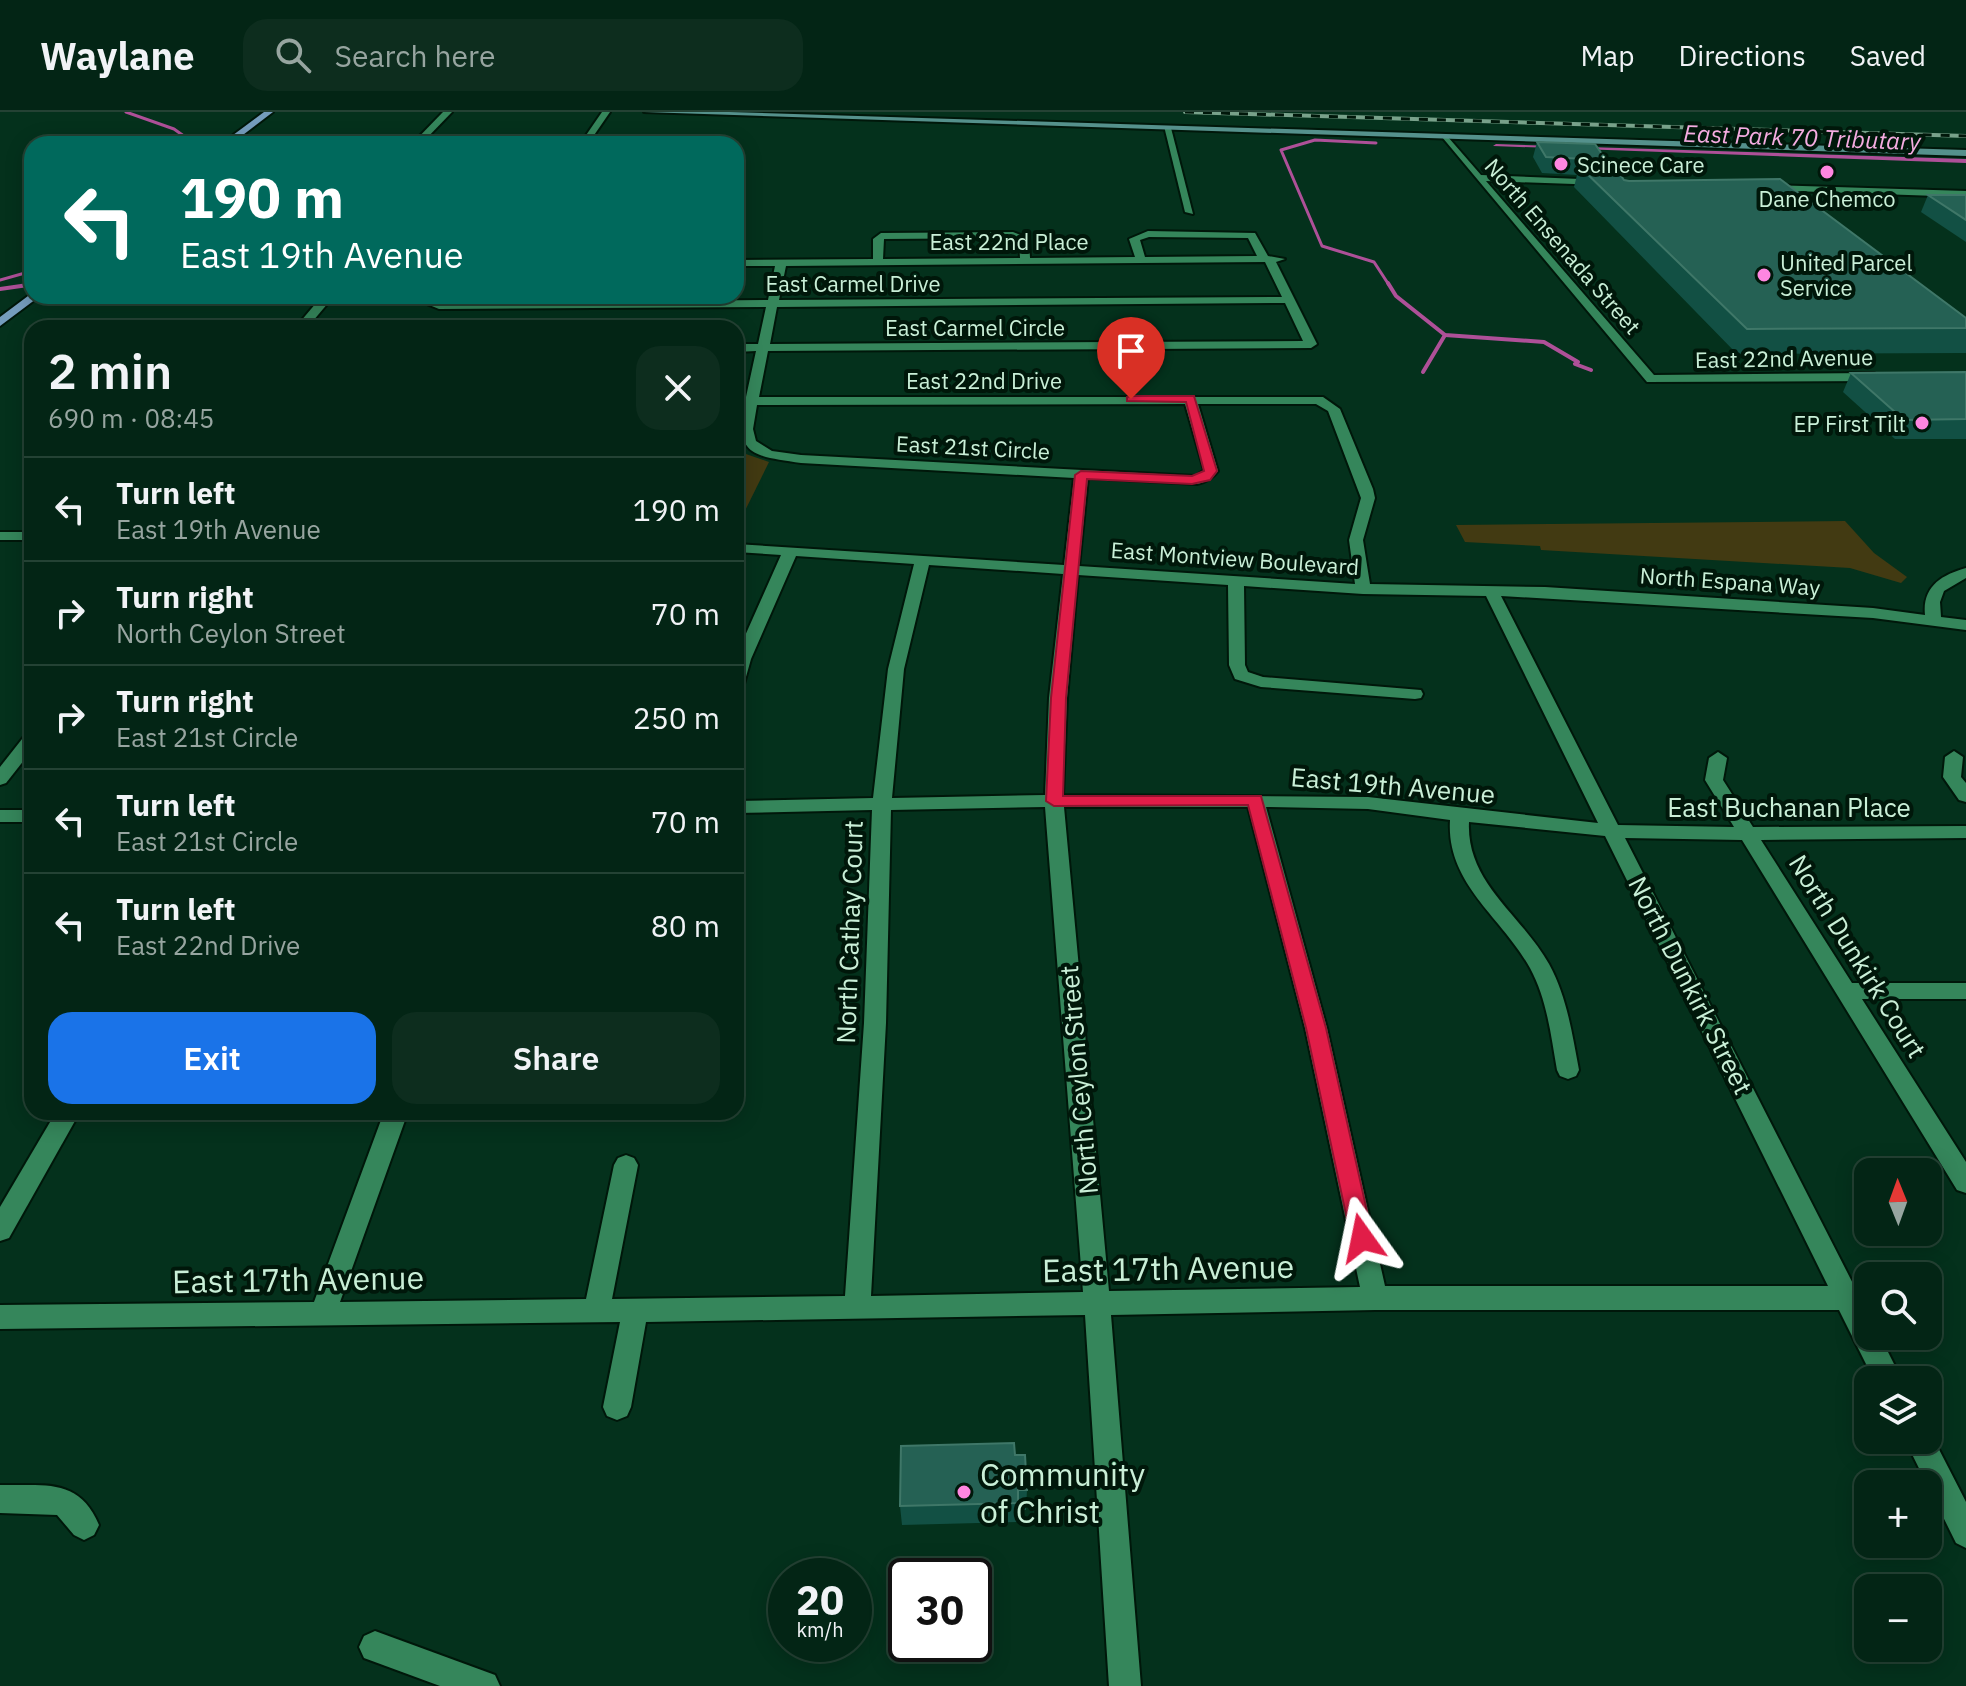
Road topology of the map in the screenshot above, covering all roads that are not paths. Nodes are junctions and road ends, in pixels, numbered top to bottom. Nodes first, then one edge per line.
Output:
1 (269, 112) edge
2 (448, 112) edge
3 (606, 112) edge
4 (648, 112) edge
5 (1167, 128) junction
6 (236, 136) edge
7 (424, 136) edge
8 (590, 136) edge
9 (1445, 139) junction
10 (1966, 153) edge
11 (1478, 178) junction
12 (1615, 183) edge
13 (1756, 187) edge
14 (1966, 194) edge
15 (1190, 212) dead end
16 (1267, 259) junction
17 (1283, 259) dead end
18 (1141, 260) junction
19 (1025, 261) junction
20 (878, 262) junction
21 (744, 263) edge
22 (781, 263) junction
23 (1289, 300) junction
24 (744, 303) edge
25 (772, 303) junction
26 (24, 304) edge
27 (321, 304) edge
28 (434, 304) edge
29 (661, 304) edge
30 (308, 320) edge
31 (0, 323) edge
32 (744, 348) edge
33 (762, 348) junction
34 (1890, 377) edge
35 (1651, 379) joint
36 (1190, 399) junction
37 (744, 401) edge
38 (753, 401) junction
39 (1081, 475) junction
40 (0, 536) edge
41 (24, 536) edge
42 (744, 549) edge
43 (790, 553) junction
44 (922, 561) junction
45 (1070, 570) junction
46 (1966, 573) edge
47 (1236, 580) junction
48 (1363, 589) junction
49 (1491, 591) junction
50 (1934, 620) junction
51 (1966, 625) edge
52 (744, 661) edge
53 (1415, 694) dead end
54 (24, 748) edge
55 (1954, 757) dead end
56 (1718, 758) dead end
57 (0, 779) edge
58 (1966, 796) edge
59 (1255, 800) junction
60 (1054, 801) junction
61 (882, 804) junction
62 (744, 807) edge
63 (1460, 815) junction
64 (0, 816) edge
65 (24, 816) edge
66 (1613, 831) junction
67 (1966, 832) edge
68 (1746, 833) junction
69 (1849, 991) junction
70 (1966, 991) edge
71 (1568, 1070) dead end
72 (63, 1120) edge
73 (393, 1120) edge
74 (626, 1165) dead end
75 (1966, 1183) edge
76 (0, 1230) edge
77 (1375, 1298) junction
78 (1847, 1298) junction
79 (1097, 1304) junction
80 (857, 1308) junction
81 (635, 1310) junction
82 (597, 1311) junction
83 (323, 1313) junction
84 (0, 1317) edge
85 (1881, 1366) edge
86 (617, 1407) dead end
87 (1926, 1454) edge
88 (0, 1499) edge
89 (84, 1525) dead end
90 (1966, 1533) edge
91 (375, 1647) dead end
92 (484, 1686) edge
93 (1125, 1686) edge

1 - 6 main road
2 - 7 street
3 - 8 street
4 - 5 street
5 - 9 street
5 - 15 street
9 - 10 street
9 - 11 street, North Ensenada Street
11 - 12 street
11 - 35 street, North Ensenada Street
13 - 14 street
16 - 17 street, East 22nd Place
16 - 18 street, East 22nd Place
16 - 18 street
16 - 23 street, East Carmel Circle
18 - 19 street, East 22nd Place
19 - 20 street, East 22nd Place
19 - 20 street
20 - 22 street, East 22nd Place
21 - 22 street, East 22nd Place
22 - 25 street
23 - 25 street, East Carmel Drive
23 - 33 street, East Carmel Circle
24 - 25 street, East Carmel Drive
25 - 33 street
26 - 31 main road
27 - 30 street
28 - 29 street, East Carmel Drive
32 - 33 street, East Carmel Circle
33 - 38 street
34 - 35 street, East 22nd Avenue
36 - 38 street, East 22nd Drive
36 - 39 street, East 21st Circle
36 - 48 street, East 22nd Drive
37 - 38 street, East 22nd Drive
38 - 39 street, East 21st Circle
39 - 45 street, North Ceylon Street
40 - 41 street
42 - 43 street, East Montview Boulevard
43 - 44 street, East Montview Boulevard
43 - 52 street
44 - 45 street, East Montview Boulevard
44 - 61 street, North Cathay Court
45 - 47 street, East Montview Boulevard
45 - 60 street, North Ceylon Street
46 - 50 street
47 - 48 street, East Montview Boulevard
47 - 53 street
48 - 49 street, East Montview Boulevard
49 - 50 street, North Espana Way
49 - 66 street, North Dunkirk Street
50 - 51 street, North Espana Way
54 - 57 street
55 - 58 street
56 - 68 street, North Dunkirk Court
59 - 60 street, East 19th Avenue
59 - 63 street, East 19th Avenue
59 - 77 street
60 - 61 street, East 19th Avenue
60 - 79 street, North Ceylon Street
61 - 62 street, East 19th Avenue
61 - 80 street, North Cathay Court
63 - 66 street, East 19th Avenue
63 - 71 street
64 - 65 street
66 - 68 street, East Buchanan Place
66 - 78 street, North Dunkirk Street
67 - 68 street, East Buchanan Place
68 - 69 street, North Dunkirk Court
69 - 70 street
69 - 75 street, North Dunkirk Court
72 - 76 street
73 - 83 street
74 - 82 street
77 - 78 street, East 17th Avenue
77 - 79 street, East 17th Avenue
78 - 85 street, North Dunkirk Street
79 - 80 street, East 17th Avenue
79 - 93 street, North Ceylon Street
80 - 81 street, East 17th Avenue
81 - 82 street, East 17th Avenue
81 - 86 street
82 - 83 street, East 17th Avenue
83 - 84 street, East 17th Avenue
87 - 90 street
88 - 89 street
91 - 92 street

